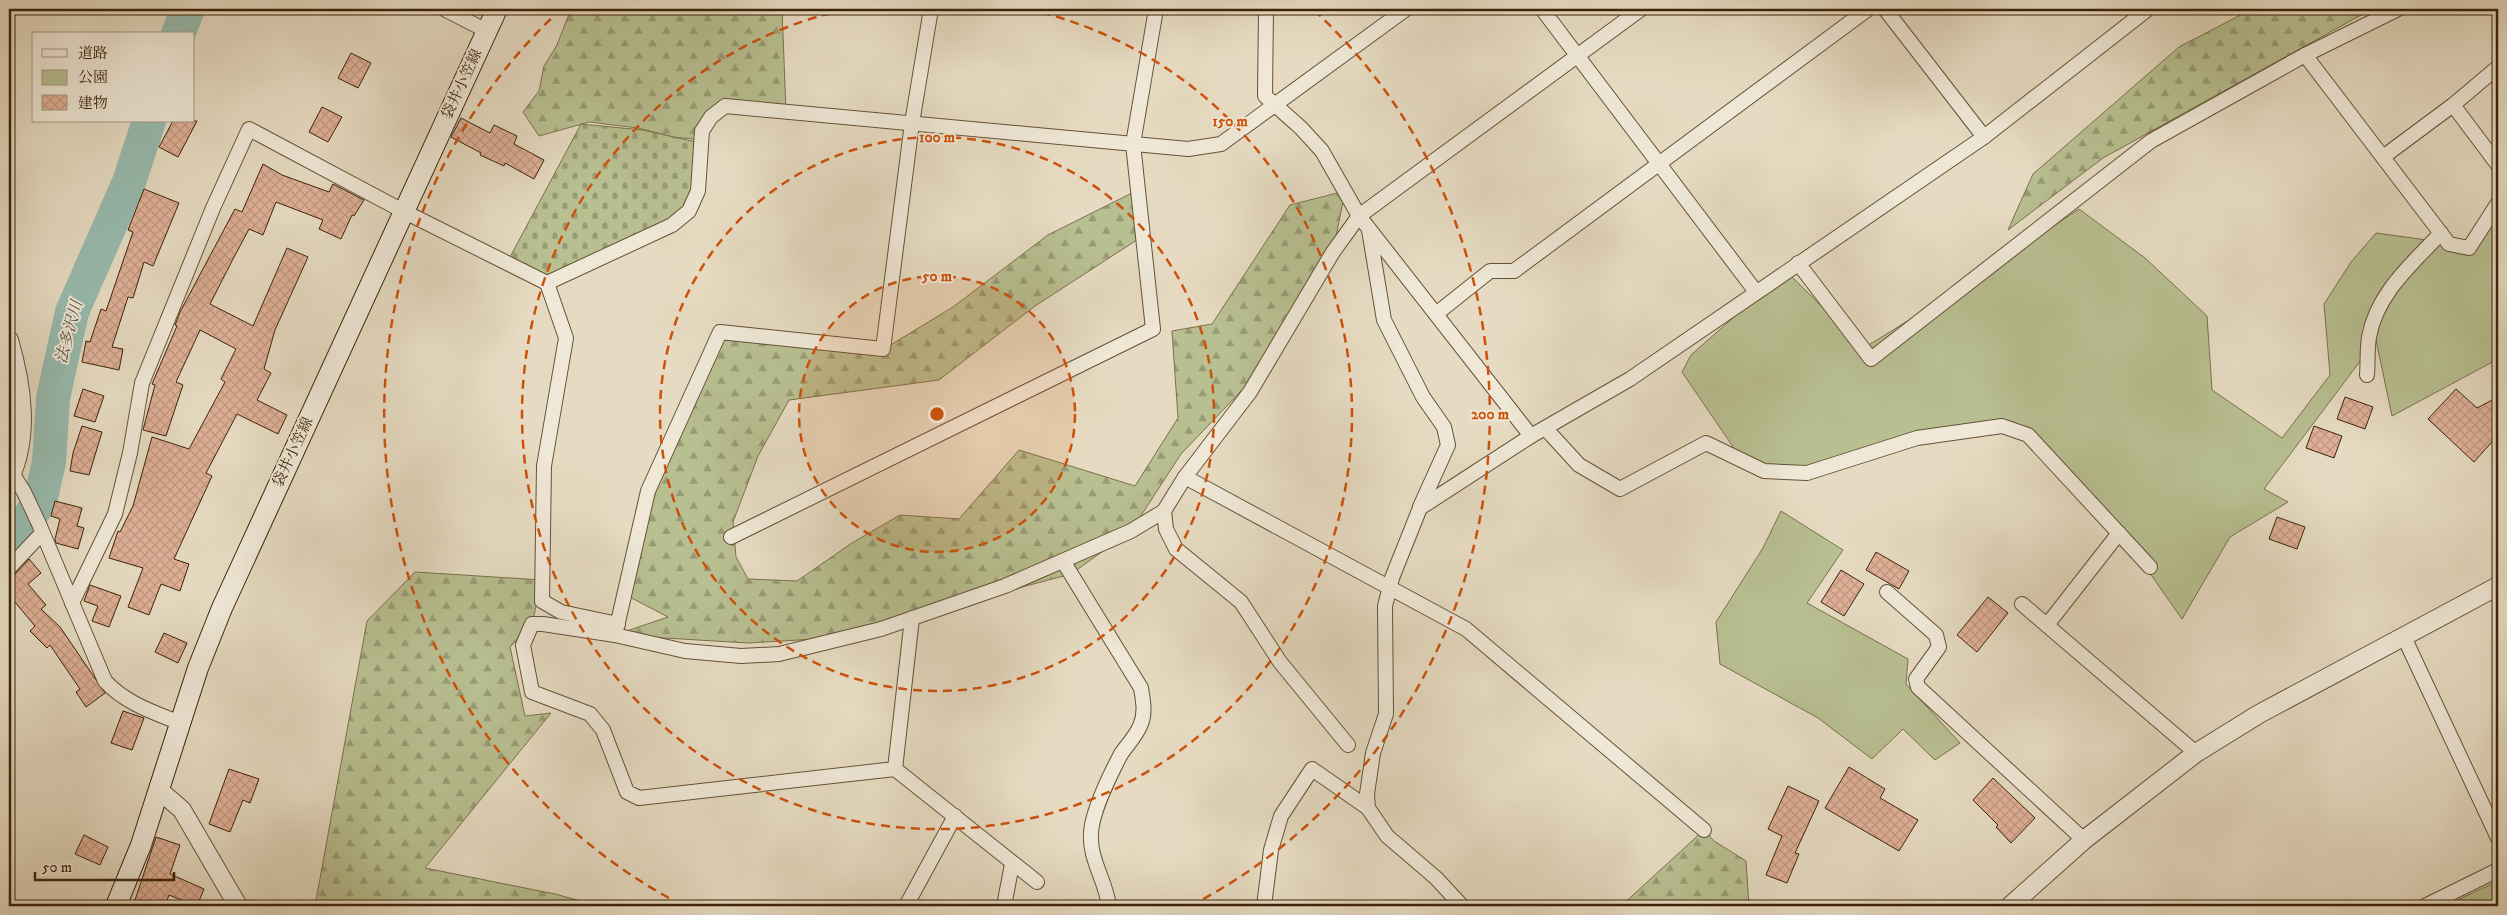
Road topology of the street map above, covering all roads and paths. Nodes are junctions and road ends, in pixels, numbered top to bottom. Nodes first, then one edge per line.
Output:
1 (444, 9) edge
2 (497, 9) edge
3 (931, 9) edge
4 (1156, 9) edge
5 (1266, 9) edge
6 (1406, 9) edge
7 (1542, 9) edge
8 (1641, 9) edge
9 (1868, 9) edge
10 (1885, 9) edge
11 (2148, 9) edge
12 (2398, 9) edge
13 (487, 31) junction
14 (2305, 54) junction
15 (1576, 56) junction
16 (2498, 67) edge
17 (1274, 104) junction
18 (2453, 105) junction
19 (912, 123) junction
20 (1984, 137) junction
21 (1133, 144) junction
22 (2383, 157) junction
23 (1658, 164) junction
24 (2498, 165) edge
25 (2498, 203) edge
26 (403, 211) junction
27 (1359, 216) junction
28 (1369, 228) junction
29 (2441, 234) junction
30 (1798, 263) junction
31 (547, 283) junction
32 (1756, 292) junction
33 (1436, 314) junction
34 (9, 340) edge
35 (2367, 375) dead end
36 (1546, 429) junction
37 (1531, 436) junction
38 (10, 477) edge
39 (1185, 477) junction
40 (1420, 508) junction
41 (1164, 511) junction
42 (41, 529) junction
43 (2119, 533) junction
44 (731, 537) dead end
45 (1063, 561) junction
46 (2150, 567) dead end
47 (9, 568) edge
48 (2498, 586) edge
49 (1389, 590) junction
50 (1887, 592) dead end
51 (72, 603) junction
52 (2022, 604) dead end
53 (912, 618) junction
54 (2047, 625) junction
55 (616, 629) junction
56 (2404, 637) junction
57 (180, 723) junction
58 (1348, 745) dead end
59 (2196, 752) junction
60 (894, 769) junction
61 (158, 790) junction
62 (1368, 808) junction
63 (955, 816) junction
64 (1704, 830) dead end
65 (2498, 838) edge
66 (2084, 840) junction
67 (1012, 864) junction
68 (2498, 870) edge
69 (1037, 882) dead end
70 (116, 906) edge
71 (238, 906) edge
72 (906, 906) edge
73 (1004, 906) edge
74 (1109, 906) edge
75 (1264, 906) edge
76 (1462, 906) edge
77 (2010, 906) edge
78 (2425, 906) edge

1 - 13 street
2 - 13 main road, 袋井小笠線
3 - 19 street
4 - 21 street
5 - 17 street
6 - 17 street
7 - 15 street
8 - 15 street
9 - 23 street
10 - 20 street
11 - 20 street
12 - 14 street
13 - 26 main road, 袋井小笠線
14 - 22 street
14 - 30 street
15 - 23 street
15 - 27 street
16 - 18 street
17 - 21 street
17 - 27 street
18 - 22 street
18 - 24 street
19 - 21 street
19 - 31 street
19 - 55 street
20 - 30 street
21 - 44 street
22 - 29 street
23 - 32 street
23 - 33 street
25 - 29 street
26 - 31 street
26 - 51 street
26 - 57 main road, 袋井小笠線
27 - 28 street
27 - 39 street
28 - 33 street
28 - 40 street
29 - 35 street
30 - 32 street
31 - 55 street
32 - 36 street
33 - 37 street
34 - 38 street
36 - 37 street
36 - 43 street
37 - 40 street
38 - 42 street
39 - 41 street
39 - 49 street
40 - 49 street
41 - 45 street
41 - 58 street
42 - 47 street
42 - 51 street
43 - 46 street
43 - 54 street
45 - 53 street
45 - 74 street
48 - 56 street
49 - 62 street
49 - 64 street
50 - 66 street
51 - 57 street
52 - 54 street
53 - 55 street
53 - 60 street
54 - 59 street
55 - 60 street
56 - 59 street
56 - 65 street
57 - 61 main road, 袋井小笠線
59 - 66 street
60 - 63 street
61 - 70 main road, 袋井小笠線
61 - 71 street
62 - 75 street
62 - 76 street
63 - 67 street
63 - 72 street
66 - 77 street
67 - 69 street
67 - 73 street
68 - 78 street

